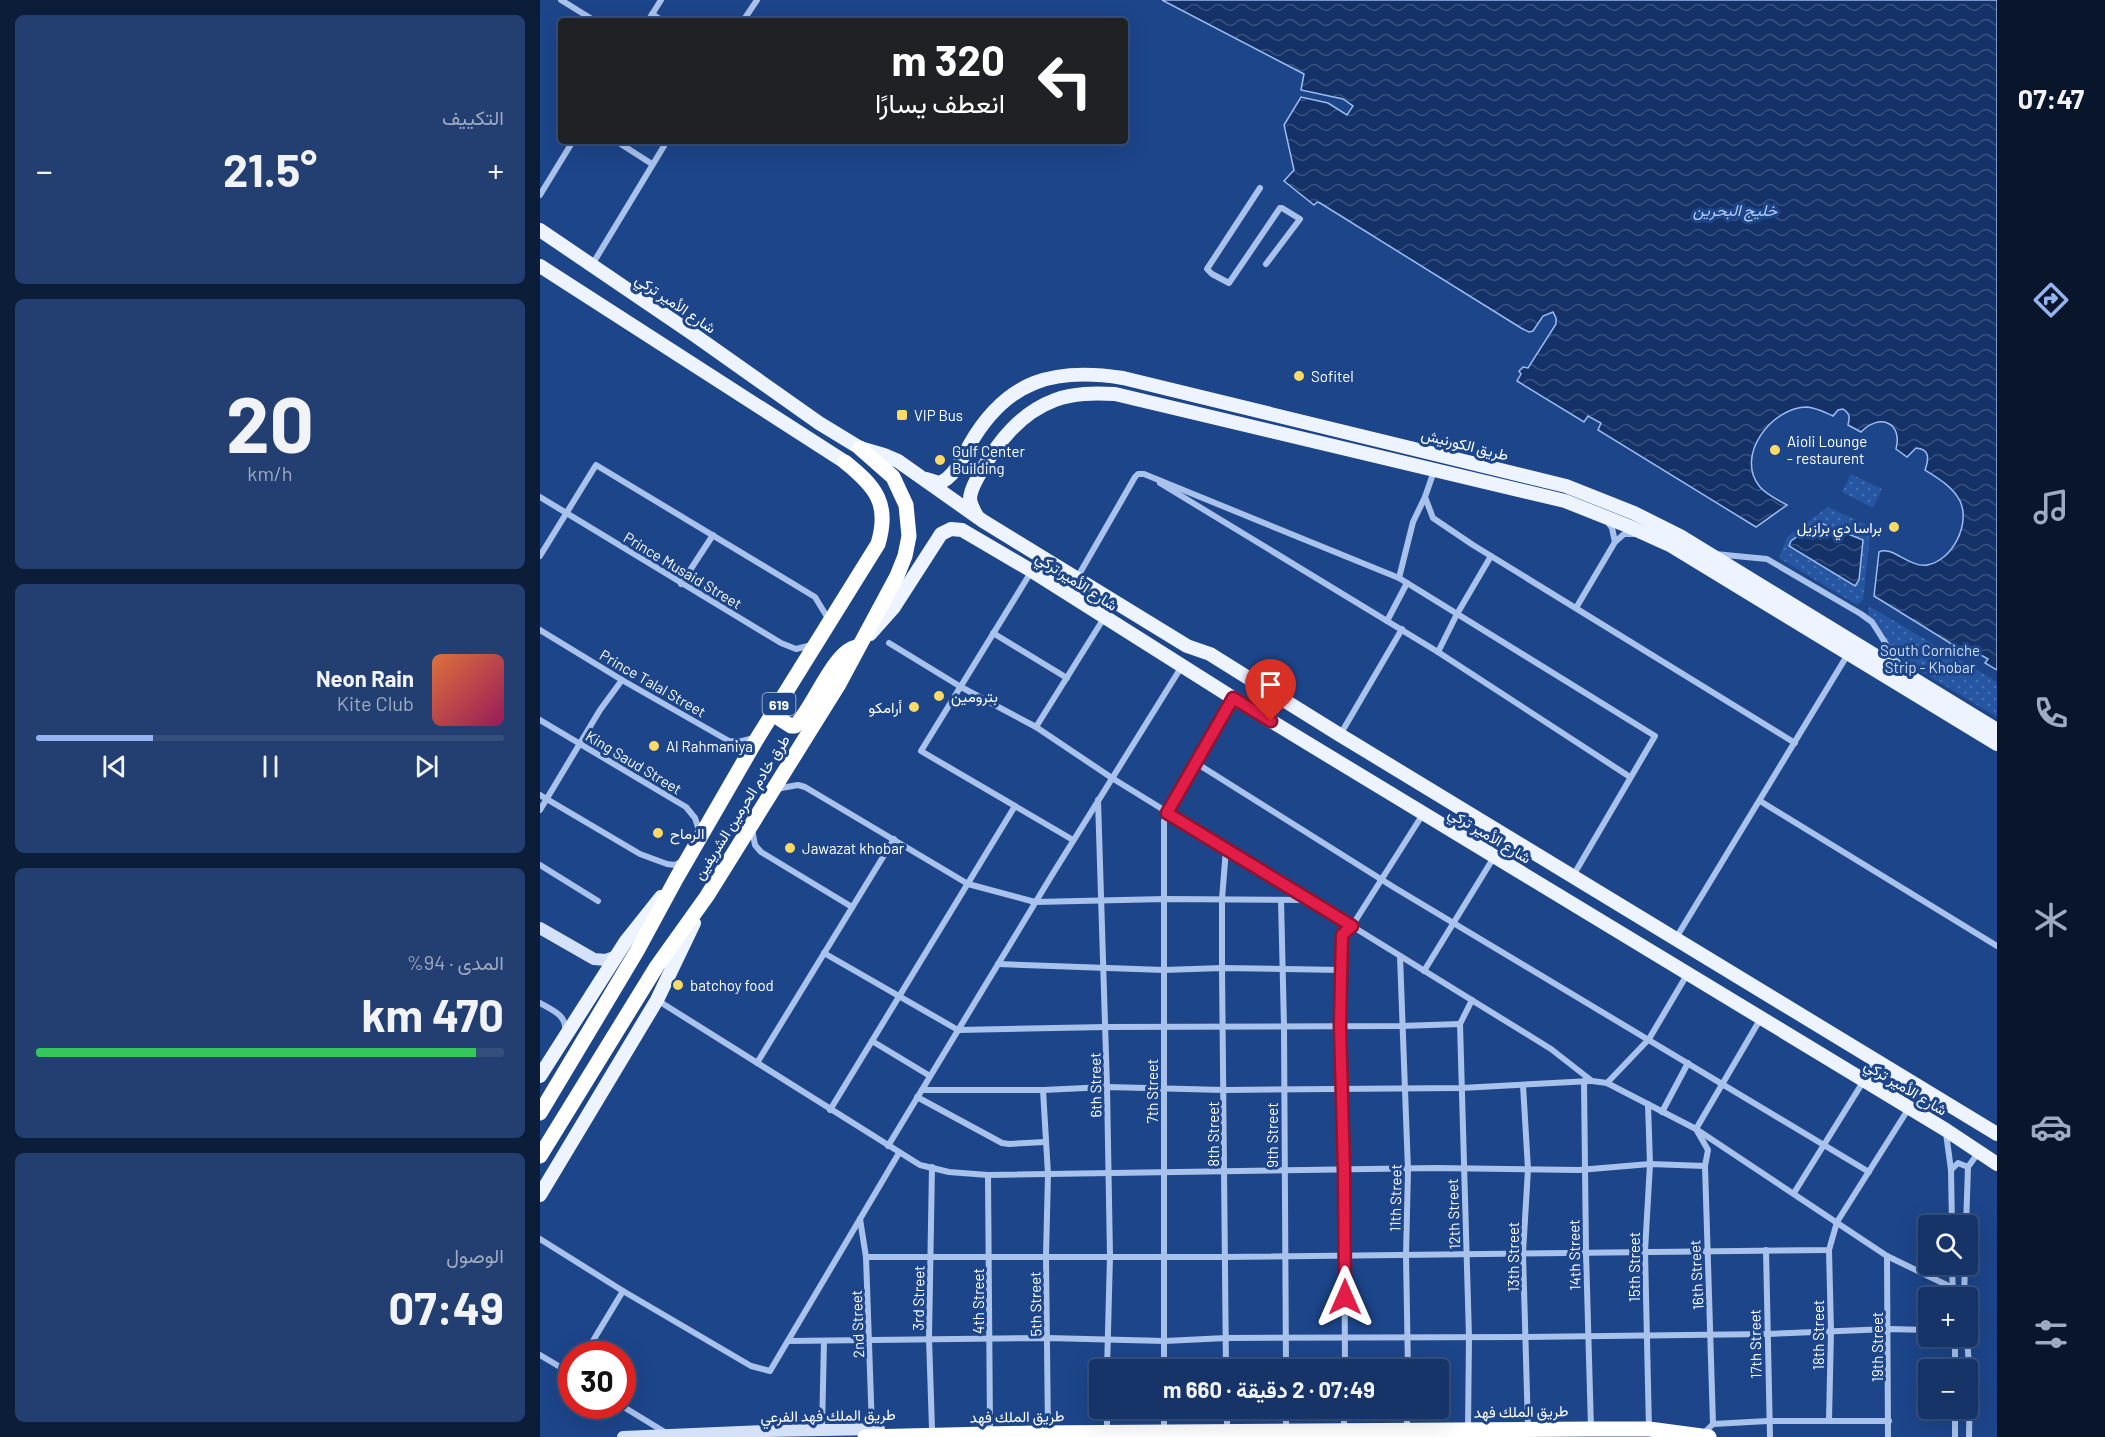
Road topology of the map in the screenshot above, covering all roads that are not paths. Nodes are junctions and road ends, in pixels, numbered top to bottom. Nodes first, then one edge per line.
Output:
1 (561, 0) edge
2 (661, 0) edge
3 (757, 0) edge
4 (652, 14) junction
5 (590, 18) edge
6 (650, 18) edge
7 (658, 18) edge
8 (746, 18) edge
9 (571, 144) edge
10 (621, 144) edge
11 (665, 144) edge
12 (652, 164) junction
13 (1260, 188) dead end
14 (540, 195) edge
15 (540, 230) edge
16 (1266, 264) dead end
17 (540, 266) edge
18 (592, 266) junction
19 (860, 448) junction
20 (967, 449) junction
21 (845, 462) joint
22 (987, 462) junction
23 (1435, 469) junction
24 (1144, 474) junction
25 (917, 475) junction
26 (1425, 496) junction
27 (540, 498) edge
28 (566, 514) junction
29 (1604, 516) junction
30 (983, 521) junction
31 (968, 532) joint
32 (1646, 534) junction
33 (713, 535) junction
34 (1615, 542) junction
35 (1710, 554) junction
36 (540, 556) edge
37 (1491, 556) junction
38 (1032, 571) junction
39 (1077, 578) junction
40 (1399, 578) junction
41 (1407, 583) junction
42 (681, 584) junction
43 (1576, 608) junction
44 (1457, 614) junction
45 (1104, 618) junction
46 (1387, 621) junction
47 (831, 622) junction
48 (1402, 629) junction
49 (540, 630) edge
50 (993, 633) junction
51 (889, 643) dead end
52 (860, 646) junction
53 (1187, 646) junction
54 (813, 650) junction
55 (1438, 652) junction
56 (1848, 654) junction
57 (1180, 664) junction
58 (1903, 672) junction
59 (1067, 678) junction
60 (622, 680) junction
61 (961, 687) junction
62 (1233, 698) junction
63 (540, 720) edge
64 (1036, 727) junction
65 (1997, 729) edge
66 (1340, 735) junction
67 (758, 737) junction
68 (1795, 742) junction
69 (579, 743) junction
70 (1997, 744) edge
71 (1196, 763) junction
72 (1630, 777) junction
73 (1112, 778) junction
74 (772, 790) junction
75 (543, 797) edge
76 (1098, 800) junction
77 (1760, 801) junction
78 (1015, 806) junction
79 (761, 807) junction
80 (540, 810) edge
81 (1167, 813) junction
82 (1423, 814) junction
83 (751, 824) junction
84 (701, 838) junction
85 (894, 839) junction
86 (1073, 840) junction
87 (1226, 849) junction
88 (1494, 857) junction
89 (689, 858) junction
90 (540, 865) edge
91 (1572, 876) junction
92 (676, 879) junction
93 (1382, 880) junction
94 (968, 885) junction
95 (707, 896) junction
96 (595, 899) dead end
97 (1165, 899) junction
98 (1222, 899) junction
99 (1103, 900) junction
100 (1281, 900) junction
101 (1309, 900) junction
102 (1035, 902) junction
103 (663, 904) junction
104 (852, 907) junction
105 (1453, 923) junction
106 (1352, 926) junction
107 (540, 928) edge
108 (1676, 939) junction
109 (1997, 946) edge
110 (824, 953) junction
111 (617, 956) junction
112 (1400, 956) junction
113 (998, 964) junction
114 (1222, 968) junction
115 (1282, 968) junction
116 (1104, 969) junction
117 (1342, 969) junction
118 (1164, 970) junction
119 (1424, 971) junction
120 (1688, 973) junction
121 (899, 996) junction
122 (657, 1000) junction
123 (1472, 1000) junction
124 (540, 1003) edge
125 (1761, 1017) junction
126 (1460, 1024) junction
127 (1340, 1025) junction
128 (1224, 1026) junction
129 (1284, 1026) junction
130 (1401, 1026) junction
131 (1106, 1027) junction
132 (1165, 1027) junction
133 (958, 1030) junction
134 (565, 1035) junction
135 (1649, 1039) junction
136 (872, 1041) junction
137 (1876, 1060) junction
138 (545, 1063) edge
139 (758, 1063) junction
140 (1688, 1063) junction
141 (540, 1076) edge
142 (930, 1076) junction
143 (1864, 1080) junction
144 (1584, 1081) junction
145 (1592, 1081) junction
146 (1606, 1083) junction
147 (1723, 1083) junction
148 (1523, 1084) junction
149 (1107, 1087) junction
150 (1405, 1088) junction
151 (1461, 1088) junction
152 (1163, 1089) junction
153 (922, 1090) junction
154 (1043, 1090) junction
155 (1224, 1090) junction
156 (1284, 1090) junction
157 (1342, 1090) junction
158 (917, 1097) junction
159 (1648, 1104) junction
160 (1909, 1107) junction
161 (831, 1110) junction
162 (1662, 1112) junction
163 (540, 1113) edge
164 (1696, 1129) junction
165 (1946, 1130) junction
166 (1997, 1134) edge
167 (1045, 1142) junction
168 (1824, 1145) junction
169 (888, 1146) junction
170 (899, 1153) junction
171 (1978, 1153) junction
172 (540, 1156) edge
173 (1650, 1164) junction
174 (1997, 1164) edge
175 (1705, 1166) junction
176 (932, 1167) junction
177 (1968, 1167) junction
178 (1463, 1169) junction
179 (1528, 1169) junction
180 (1344, 1170) junction
181 (1407, 1170) junction
182 (1585, 1170) junction
183 (1951, 1170) junction
184 (1284, 1171) junction
185 (1225, 1172) junction
186 (1869, 1172) junction
187 (1108, 1173) junction
188 (1165, 1173) junction
189 (1048, 1174) junction
190 (988, 1175) junction
191 (1794, 1193) junction
192 (540, 1195) edge
193 (1952, 1215) edge
194 (1966, 1215) edge
195 (860, 1219) junction
196 (1837, 1222) junction
197 (540, 1239) edge
198 (1766, 1250) junction
199 (1829, 1250) junction
200 (1645, 1251) junction
201 (1706, 1251) junction
202 (1586, 1252) junction
203 (1523, 1253) junction
204 (1467, 1254) junction
205 (1406, 1255) junction
206 (930, 1256) junction
207 (990, 1256) junction
208 (1046, 1256) junction
209 (1110, 1256) junction
210 (1286, 1256) junction
211 (1345, 1256) junction
212 (1887, 1256) junction
213 (866, 1257) junction
214 (1164, 1257) junction
215 (1225, 1257) junction
216 (1951, 1287) edge
217 (623, 1291) junction
218 (1889, 1329) junction
219 (1918, 1330) edge
220 (1831, 1331) junction
221 (1767, 1334) junction
222 (1711, 1335) junction
223 (1469, 1336) junction
224 (1647, 1336) junction
225 (1527, 1337) junction
226 (1589, 1337) junction
227 (929, 1338) junction
228 (990, 1338) junction
229 (1047, 1338) junction
230 (1226, 1338) junction
231 (1285, 1338) junction
232 (1345, 1338) junction
233 (1408, 1338) junction
234 (1107, 1340) junction
235 (593, 1341) edge
236 (788, 1341) junction
237 (824, 1341) junction
238 (870, 1341) junction
239 (1165, 1341) junction
240 (1968, 1347) edge
241 (540, 1356) edge
242 (1107, 1359) edge
243 (1164, 1359) edge
244 (1226, 1359) edge
245 (1286, 1359) edge
246 (1345, 1359) edge
247 (1407, 1359) edge
248 (558, 1366) edge
249 (636, 1415) edge
250 (1107, 1419) edge
251 (1164, 1419) edge
252 (1227, 1419) edge
253 (1286, 1419) edge
254 (1344, 1419) edge
255 (1407, 1419) edge
256 (1955, 1419) edge
257 (1828, 1420) junction
258 (1889, 1420) junction
259 (1768, 1421) junction
260 (990, 1428) junction
261 (933, 1429) junction
262 (1528, 1429) junction
263 (1591, 1429) junction
264 (1649, 1429) junction
265 (822, 1430) junction
266 (1467, 1430) junction
267 (1344, 1431) junction
268 (1407, 1431) junction
269 (1286, 1432) junction
270 (1708, 1432) edge
271 (869, 1433) edge
272 (1040, 1433) junction
273 (1107, 1433) junction
274 (1164, 1433) junction
275 (1227, 1433) junction
276 (668, 1434) junction
277 (623, 1437) edge
278 (1770, 1437) edge
279 (1888, 1437) edge
280 (1955, 1437) edge
281 (1970, 1437) edge

1 - 5 street
2 - 4 street
3 - 8 street
4 - 6 street
4 - 7 street
9 - 14 street
10 - 12 street
11 - 12 street
12 - 18 street
13 - 16 street
15 - 18 main road, شارع الأمير تركي
17 - 21 main road
18 - 19 main road, شارع الأمير تركي
19 - 25 main road, شارع الأمير تركي
19 - 52 highway
20 - 22 main road
20 - 25 main road, طريق الكورنيش
20 - 35 main road, طريق الكورنيش
21 - 47 highway, طرق خادم الحرمين الشريفين / 619
22 - 23 main road, طريق الكورنيش
22 - 30 main road, طريق الكورنيش
23 - 26 street
23 - 29 main road, طريق الكورنيش
24 - 39 street
24 - 40 street
24 - 46 street
25 - 30 main road, شارع الأمير تركي
26 - 37 street
26 - 40 street
27 - 28 street, Prince Musaid Street
28 - 33 street
28 - 36 street
28 - 42 street, Prince Musaid Street
29 - 32 main road, طريق الكورنيش
29 - 34 street
30 - 39 main road, شارع الأمير تركي
31 - 38 main road, شارع الأمير تركي
31 - 52 main road, طرق خادم الحرمين الشريفين / 619
32 - 34 street
32 - 56 main road, طريق الكورنيش
33 - 42 street
33 - 47 street
34 - 43 street
35 - 58 main road, طريق الكورنيش
35 - 58 street
37 - 43 street
37 - 44 street
38 - 45 main road, شارع الأمير تركي
38 - 50 street
39 - 53 main road, شارع الأمير تركي
40 - 41 street
41 - 44 street
41 - 46 street
42 - 54 street, Prince Musaid Street
43 - 68 street
44 - 55 street
44 - 72 street
45 - 57 main road, شارع الأمير تركي
45 - 59 street
46 - 48 street
47 - 54 highway, طرق خادم الحرمين الشريفين / 619
48 - 55 street
48 - 66 street
49 - 60 street, Prince Talal Street
50 - 59 street
50 - 61 street
51 - 61 street
52 - 54 highway
52 - 74 highway, طرق خادم الحرمين الشريفين / 619
53 - 57 main road
53 - 66 main road, شارع الأمير تركي
54 - 67 highway, طرق خادم الحرمين الشريفين / 619
55 - 72 street
56 - 68 street
56 - 70 main road, طريق الكورنيش
57 - 62 main road, شارع الأمير تركي
57 - 73 street
58 - 65 main road, طريق الكورنيش
59 - 64 street
60 - 67 street, Prince Talal Street
60 - 69 street
61 - 64 street
61 - 78 street
62 - 71 street
62 - 82 main road, شارع الأمير تركي
63 - 69 street, King Saud Street
64 - 73 street
66 - 91 main road, شارع الأمير تركي
67 - 84 highway, طرق خادم الحرمين الشريفين / 619
68 - 77 street
69 - 75 street
69 - 84 street, King Saud Street
71 - 81 street
71 - 93 street
72 - 91 street
73 - 76 street
73 - 81 street
74 - 79 highway, طرق خادم الحرمين الشريفين / 619
74 - 85 street
75 - 80 street
75 - 89 street
76 - 86 street
76 - 99 street, 6th Street
77 - 108 street
77 - 109 street
78 - 86 street
78 - 94 street
79 - 83 highway, طرق خادم الحرمين الشريفين / 619
79 - 103 highway
81 - 87 street
81 - 97 street, 7th Street
82 - 88 main road, شارع الأمير تركي
82 - 93 street
83 - 95 highway, طرق خادم الحرمين الشريفين / 619
83 - 104 street
84 - 89 highway, طرق خادم الحرمين الشريفين / 619
85 - 94 street
85 - 104 street
86 - 102 street
87 - 98 street, 8th Street
87 - 101 street
88 - 105 street
88 - 120 main road, شارع الأمير تركي
89 - 92 highway, طرق خادم الحرمين الشريفين / 619
90 - 96 street
91 - 108 main road, شارع الأمير تركي
92 - 103 highway, طرق خادم الحرمين الشريفين / 619
92 - 111 main road
93 - 105 street
93 - 106 street
94 - 102 street
94 - 121 street
95 - 122 main road
95 - 172 highway, طرق خادم الحرمين الشريفين / 619
97 - 98 street
97 - 99 street
97 - 118 street, 7th Street
98 - 100 street
98 - 114 street, 8th Street
99 - 102 street
99 - 116 street, 6th Street
100 - 101 street
100 - 115 street, 9th Street
101 - 106 street
102 - 113 street
103 - 163 highway, طرق خادم الحرمين الشريفين / 619
104 - 110 street
105 - 119 street
105 - 135 street
106 - 112 street
106 - 117 street
107 - 111 main road
108 - 137 main road, شارع الأمير تركي
110 - 121 street
110 - 139 street
111 - 134 main road
112 - 119 street
112 - 130 street, 11th Street
113 - 116 street
113 - 133 street
114 - 115 street
114 - 118 street
114 - 128 street, 8th Street
115 - 117 street
115 - 129 street, 9th Street
116 - 118 street
116 - 131 street, 6th Street
117 - 127 street
118 - 132 street, 7th Street
119 - 123 street
120 - 125 main road, شارع الأمير تركي
120 - 135 street
121 - 133 street
121 - 136 street
122 - 139 street
122 - 192 main road
123 - 126 street, 12th Street
123 - 145 street
124 - 134 street
125 - 143 main road, شارع الأمير تركي
125 - 147 street
126 - 130 street
126 - 151 street, 12th Street
127 - 129 street
127 - 130 street
127 - 157 street
128 - 129 street
128 - 132 street
128 - 155 street, 8th Street
129 - 156 street, 9th Street
130 - 150 street, 11th Street
131 - 132 street
131 - 133 street
131 - 149 street, 6th Street
132 - 152 street, 7th Street
133 - 142 street
134 - 138 main road
135 - 140 street
135 - 146 street
136 - 142 street
136 - 161 street
137 - 143 street
137 - 166 main road, شارع الأمير تركي
138 - 141 main road
139 - 161 street
140 - 147 street
140 - 162 street
142 - 153 street
143 - 160 main road, شارع الأمير تركي
143 - 168 street
144 - 145 street
144 - 148 street
144 - 182 street, 14th Street
145 - 146 street
146 - 159 street
147 - 164 street
147 - 168 street
148 - 151 street
148 - 179 street, 13th Street
149 - 152 street
149 - 154 street
149 - 187 street, 6th Street
150 - 151 street
150 - 157 street
150 - 181 street, 11th Street
151 - 178 street, 12th Street
152 - 155 street
152 - 188 street, 7th Street
153 - 154 street
153 - 158 street
154 - 167 street, 5th Street
155 - 156 street
155 - 185 street, 8th Street
156 - 157 street
156 - 184 street, 9th Street
157 - 180 street
158 - 167 street
158 - 169 street
159 - 162 street
159 - 173 street, 15th Street
160 - 165 main road, شارع الأمير تركي
160 - 186 street, 18th Street
161 - 169 street
162 - 164 street
164 - 175 street, 16th Street
164 - 191 street
165 - 171 main road, شارع الأمير تركي
165 - 183 street
167 - 189 street, 5th Street
168 - 186 street
168 - 191 street
169 - 170 street
170 - 176 street
170 - 195 street
171 - 174 main road, شارع الأمير تركي
171 - 177 street
173 - 175 street
173 - 182 street
173 - 200 street, 15th Street
175 - 201 street, 16th Street
176 - 190 street
176 - 206 street, 3rd Street
177 - 183 street
177 - 194 street
178 - 179 street
178 - 181 street
178 - 204 street, 12th Street
179 - 182 street
179 - 203 street, 13th Street
180 - 181 street
180 - 184 street
180 - 211 street
181 - 205 street, 11th Street
182 - 202 street, 14th Street
183 - 193 street
184 - 185 street
184 - 210 street, 9th Street
185 - 188 street
185 - 215 street, 8th Street
186 - 196 street, 18th Street
187 - 188 street
187 - 189 street
187 - 209 street, 6th Street
188 - 214 street, 7th Street
189 - 190 street
189 - 208 street, 5th Street
190 - 207 street, 4th Street
191 - 196 street
195 - 213 street, 2nd Street
195 - 236 street
196 - 199 street, 18th Street
196 - 212 street
197 - 217 street
198 - 199 street
198 - 201 street
198 - 221 street, 17th Street
199 - 220 street, 18th Street
200 - 201 street
200 - 202 street
200 - 224 street, 15th Street
201 - 222 street, 16th Street
202 - 203 street
202 - 226 street, 14th Street
203 - 204 street
203 - 225 street, 13th Street
204 - 205 street
204 - 223 street, 12th Street
205 - 211 street
205 - 233 street, 11th Street
206 - 207 street
206 - 213 street
206 - 227 street, 3rd Street
207 - 208 street
207 - 228 street, 4th Street
208 - 209 street
208 - 229 street, 5th Street
209 - 214 street
209 - 234 street, 6th Street
210 - 211 street
210 - 215 street
210 - 231 street, 9th Street
211 - 232 street
212 - 216 street
212 - 218 street, 19th Street
213 - 238 street, 2nd Street
214 - 215 street
214 - 239 street, 7th Street
215 - 230 street, 8th Street
217 - 235 street
217 - 236 street
218 - 219 street
218 - 220 street
218 - 258 street, 19th Street
220 - 221 street
220 - 257 street, 18th Street
221 - 222 street
221 - 259 street, 17th Street
222 - 224 street
222 - 270 street, 16th Street
223 - 225 street
223 - 233 street
223 - 266 street, 12th Street
224 - 226 street
224 - 264 street, 15th Street
225 - 226 street
225 - 262 street, 13th Street
226 - 263 street, 14th Street
227 - 228 street
227 - 238 street
227 - 261 street, 3rd Street
228 - 229 street
228 - 260 street, 4th Street
229 - 234 street
229 - 272 street, 5th Street
230 - 231 street
230 - 239 street
230 - 244 street, 8th Street
231 - 232 street
231 - 245 street, 9th Street
232 - 233 street
232 - 246 street
233 - 247 street, 11th Street
234 - 239 street
234 - 242 street, 6th Street
236 - 237 street
237 - 238 street
237 - 265 street
238 - 271 street, 2nd Street
239 - 243 street, 7th Street
240 - 281 street
241 - 248 street
249 - 276 street
250 - 273 street
251 - 274 street
252 - 275 street
253 - 269 street
254 - 267 street
255 - 268 street
256 - 280 street
257 - 258 street
257 - 259 street
258 - 279 street, 19th Street
259 - 270 street
259 - 278 street, 17th Street
260 - 261 main road, طريق الملك فهد الفرعي
260 - 272 main road, طريق الملك فهد الفرعي
261 - 271 main road, طريق الملك فهد الفرعي
262 - 263 highway, طريق الملك فهد
262 - 266 highway, طريق الملك فهد
263 - 264 highway, طريق الملك فهد
264 - 270 highway, طريق الملك فهد
265 - 271 main road, طريق الملك فهد الفرعي
265 - 276 main road, طريق الملك فهد الفرعي
266 - 268 highway, طريق الملك فهد
267 - 268 highway, طريق الملك فهد
267 - 269 highway, طريق الملك فهد
269 - 275 highway, طريق الملك فهد
271 - 272 highway, طريق الملك فهد
272 - 273 highway, طريق الملك فهد
273 - 274 highway, طريق الملك فهد
274 - 275 highway, طريق الملك فهد
276 - 277 main road, طريق الملك فهد الفرعي

